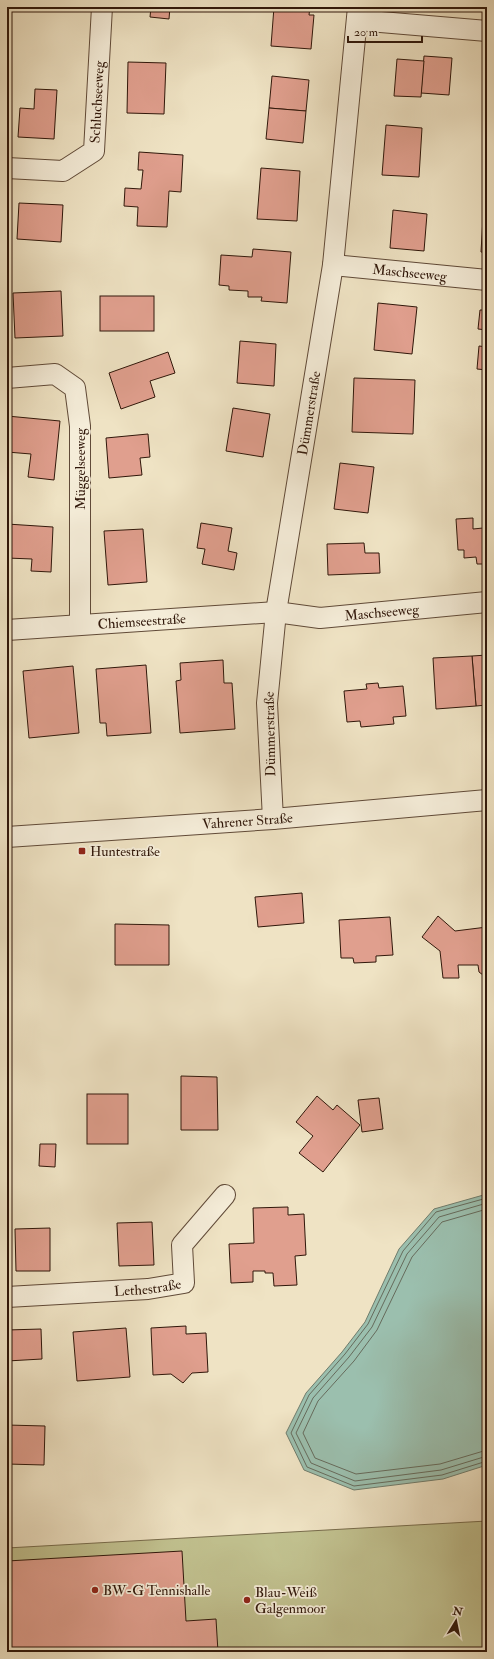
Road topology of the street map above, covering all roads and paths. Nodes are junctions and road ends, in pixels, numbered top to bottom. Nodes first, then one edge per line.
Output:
1 (102, 7) edge
2 (357, 14) edge
3 (487, 31) edge
4 (7, 168) edge
5 (333, 265) junction
6 (487, 280) edge
7 (7, 378) edge
8 (487, 602) edge
9 (276, 612) junction
10 (80, 624) junction
11 (7, 630) edge
12 (487, 800) edge
13 (273, 819) junction
14 (7, 838) edge
15 (225, 1195) dead end
16 (7, 1297) edge

1 - 4 street, Schluchseeweg
2 - 3 street
2 - 5 street, Dümmerstraße
5 - 6 street, Maschseeweg
5 - 9 street, Dümmerstraße
7 - 10 street, Müggelseeweg
8 - 9 street, Maschseeweg
9 - 10 street, Chiemseestraße
9 - 13 street, Dümmerstraße
10 - 11 street, Chiemseestraße
12 - 13 street, Vahrener Straße
13 - 14 street, Vahrener Straße
15 - 16 street, Lethestraße

